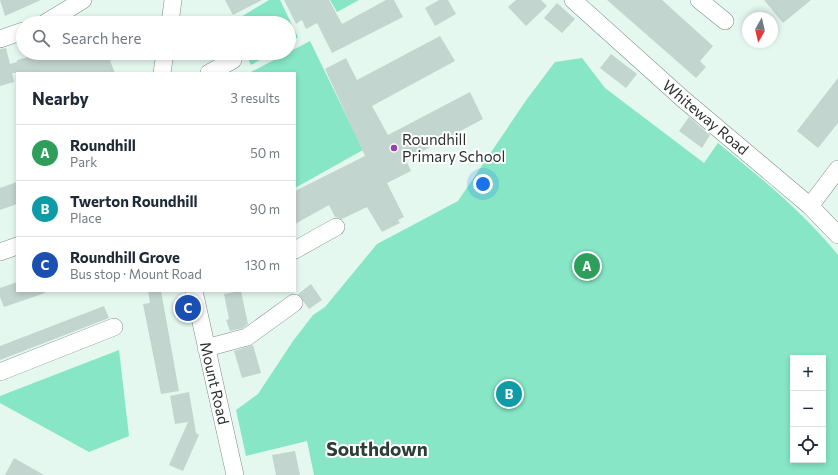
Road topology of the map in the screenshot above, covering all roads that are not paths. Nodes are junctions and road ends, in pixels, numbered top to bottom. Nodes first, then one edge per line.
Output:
1 (83, 0) edge
2 (173, 0) edge
3 (699, 0) edge
4 (580, 3) edge
5 (57, 16) edge
6 (171, 16) edge
7 (725, 21) dead end
8 (16, 33) edge
9 (0, 38) edge
10 (164, 60) edge
11 (233, 60) dead end
12 (162, 72) edge
13 (211, 72) edge
14 (838, 169) edge
15 (810, 206) junction
16 (336, 227) dead end
17 (836, 231) edge
18 (16, 246) edge
19 (296, 249) edge
20 (0, 252) edge
21 (194, 292) edge
22 (294, 304) dead end
23 (114, 327) dead end
24 (206, 348) junction
25 (0, 372) edge
26 (235, 475) edge

1 - 5 street
2 - 6 street
3 - 7 street
4 - 15 street, Whiteway Road
8 - 9 street
10 - 12 street
11 - 13 street
14 - 15 street
15 - 17 street, Whiteway Road
16 - 19 street
18 - 20 street
21 - 24 street, Mount Road
22 - 24 street
23 - 25 street
24 - 26 street, Mount Road

